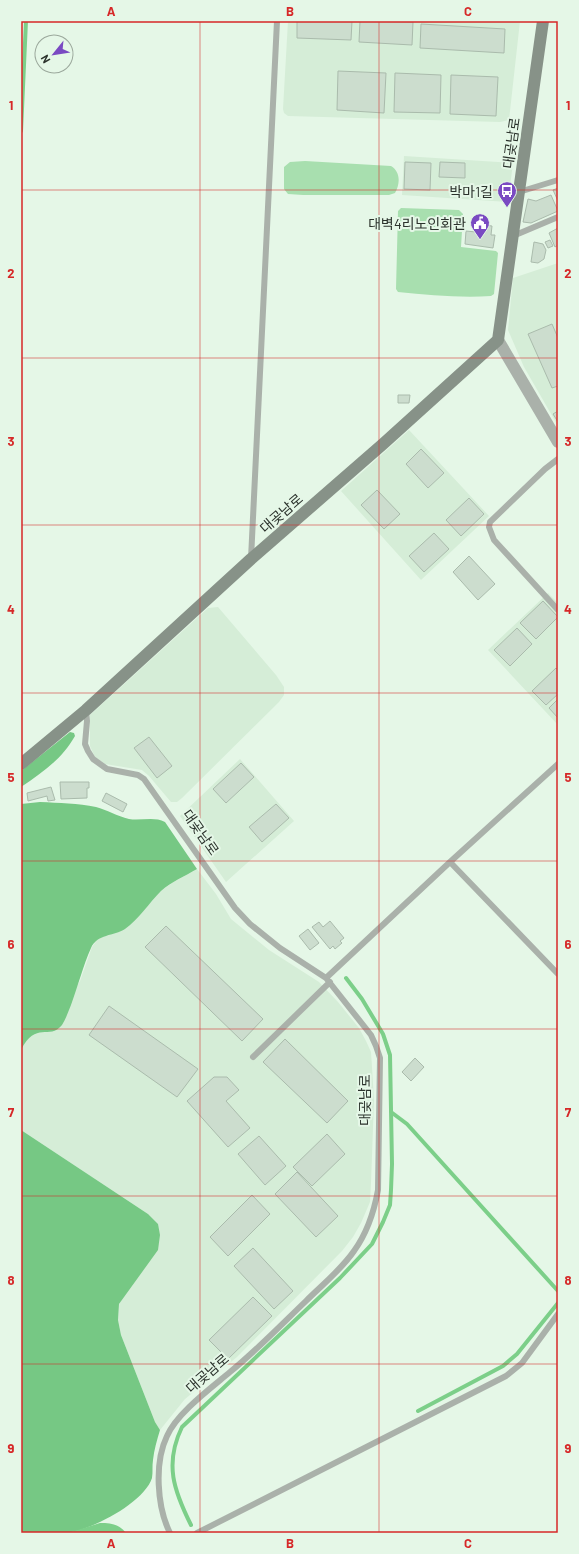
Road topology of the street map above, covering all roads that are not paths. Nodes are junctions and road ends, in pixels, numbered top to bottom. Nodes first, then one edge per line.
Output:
1 (277, 21) edge
2 (544, 21) edge
3 (558, 180) edge
4 (519, 192) junction
5 (558, 217) edge
6 (513, 236) junction
7 (498, 340) junction
8 (558, 442) edge
9 (558, 459) edge
10 (251, 560) junction
11 (558, 610) edge
12 (86, 710) junction
13 (21, 764) edge
14 (558, 764) edge
15 (450, 862) junction
16 (558, 974) edge
17 (328, 980) junction
18 (253, 1057) dead end
19 (558, 1314) edge
20 (170, 1533) edge
21 (197, 1533) edge

1 - 10 lane
2 - 4 street, 대곶남로
3 - 4 lane
4 - 6 street, 대곶남로
5 - 6 lane
6 - 7 street, 대곶남로
7 - 8 street
7 - 10 street, 대곶남로
9 - 11 lane
10 - 12 street, 대곶남로
12 - 13 street, 대곶남로
12 - 17 lane, 대곶남로
14 - 15 lane
15 - 16 lane
15 - 17 lane
17 - 18 lane
17 - 20 lane, 대곶남로
19 - 21 lane

